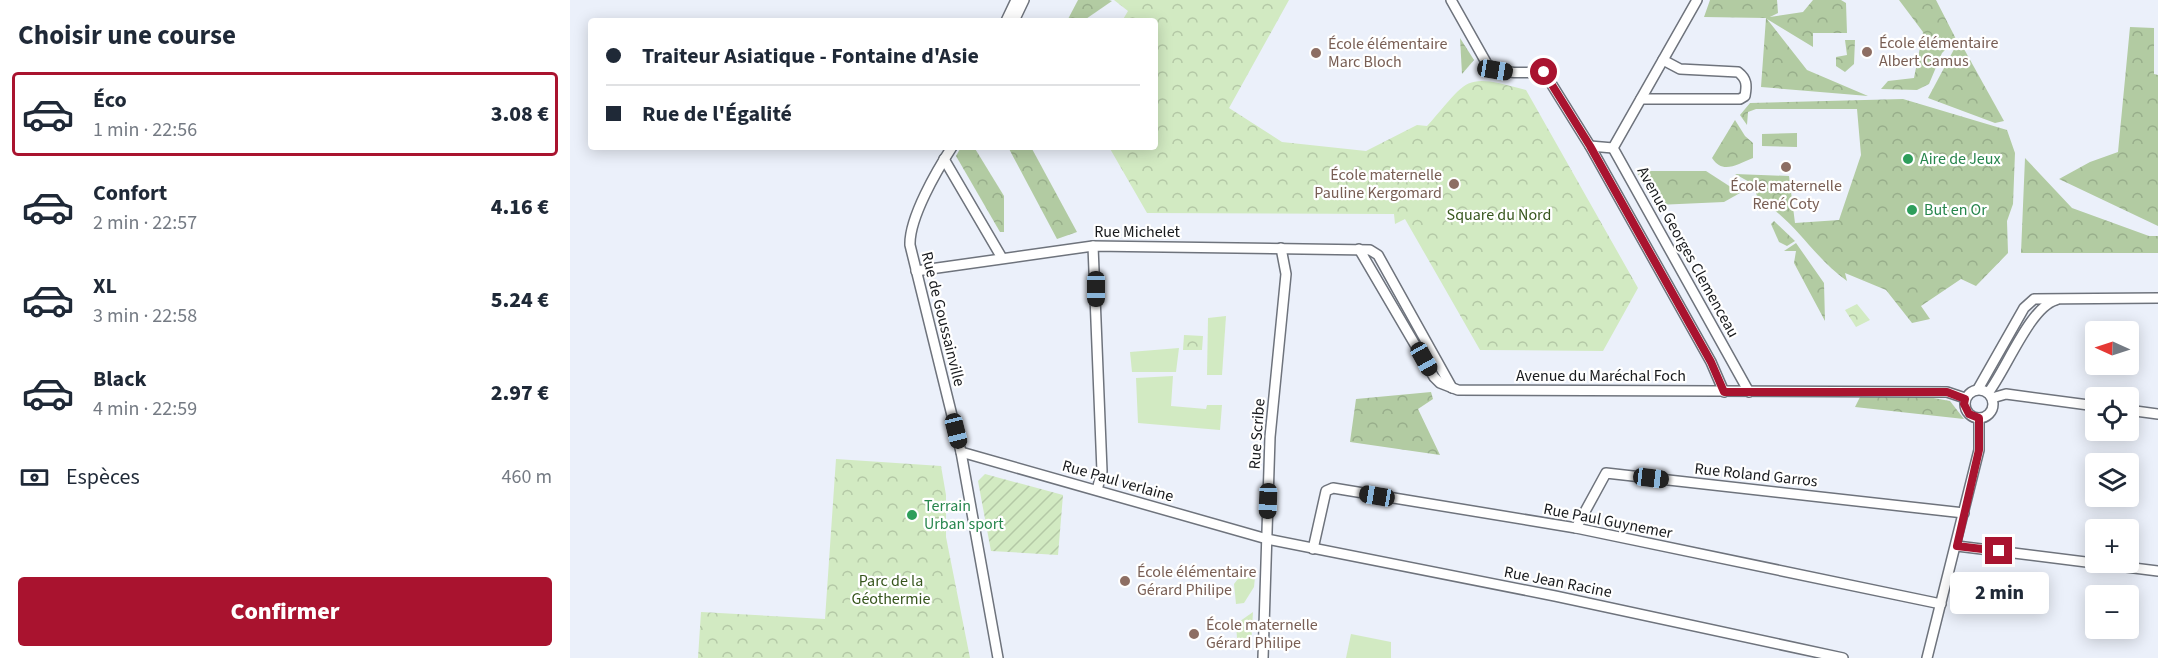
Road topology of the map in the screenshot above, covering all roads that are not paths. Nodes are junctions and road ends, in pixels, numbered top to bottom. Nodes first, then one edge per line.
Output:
1 (1016, 0) edge
2 (1024, 0) edge
3 (1451, 0) edge
4 (1697, 0) edge
5 (1007, 18) edge
6 (1015, 18) edge
7 (1663, 60) junction
8 (1641, 99) junction
9 (1590, 146) junction
10 (1613, 148) junction
11 (948, 150) edge
12 (944, 159) junction
13 (1093, 246) junction
14 (1281, 248) junction
15 (1002, 258) junction
16 (916, 271) junction
17 (2067, 297) junction
18 (2158, 298) edge
19 (1452, 388) joint
20 (1978, 389) junction
21 (1724, 392) junction
22 (1749, 392) junction
23 (1990, 395) junction
24 (1965, 399) junction
25 (2085, 404) edge
26 (2139, 411) edge
27 (2158, 414) edge
28 (1979, 418) junction
29 (961, 452) junction
30 (1097, 490) junction
31 (1964, 513) junction
32 (1576, 528) junction
33 (1267, 539) junction
34 (1957, 546) junction
35 (1313, 549) junction
36 (2158, 571) edge
37 (1941, 604) junction
38 (998, 658) edge
39 (1263, 658) edge
40 (1841, 658) edge
41 (1927, 658) edge

1 - 5 street
2 - 6 street
3 - 9 street, Avenue Georges Clemenceau
4 - 7 street
7 - 8 street
7 - 8 street
8 - 10 street
9 - 10 street
9 - 21 street, Avenue Georges Clemenceau
10 - 22 street, Avenue Georges Clemenceau
11 - 12 street
12 - 15 street
12 - 16 street, Rue de Goussainville
13 - 14 street, Rue Michelet
13 - 15 street, Rue Michelet
13 - 30 street
14 - 19 street, Rue Michelet
14 - 33 street, Rue Scribe
15 - 16 street, Rue Michelet
16 - 29 street, Rue de Goussainville
17 - 18 street
17 - 20 street
17 - 23 street
19 - 21 street, Avenue du Maréchal Foch
20 - 23 street
20 - 24 street
21 - 22 street, Avenue du Maréchal Foch
22 - 24 street, Avenue du Maréchal Foch
23 - 25 street
23 - 28 street
24 - 28 street
26 - 27 street
28 - 31 street
29 - 30 street, Rue Paul verlaine
29 - 38 street, Rue de Goussainville
30 - 33 street, Rue Paul verlaine
31 - 32 street, Rue Roland Garros
31 - 34 street
32 - 35 street, Rue Paul Guynemer
32 - 37 street, Rue Paul Guynemer
33 - 35 street, Rue Jean Racine
33 - 39 street, Rue Scribe
34 - 36 street
34 - 37 street
35 - 40 street, Rue Jean Racine
37 - 41 street

